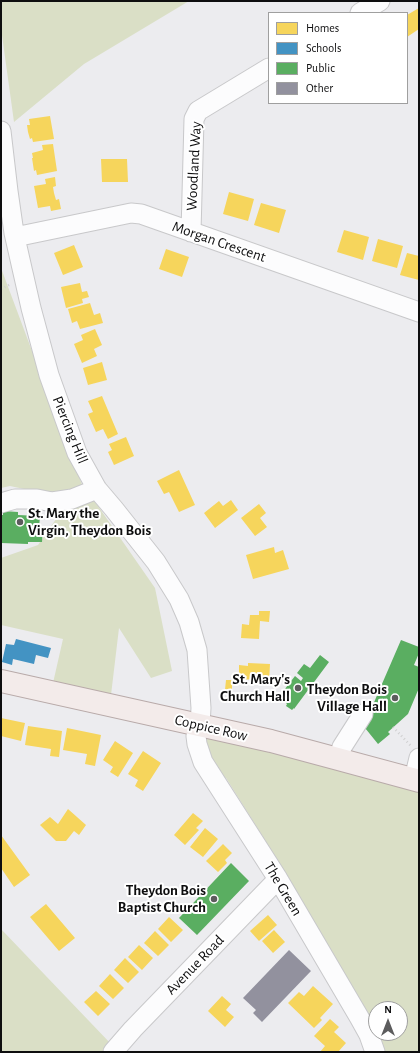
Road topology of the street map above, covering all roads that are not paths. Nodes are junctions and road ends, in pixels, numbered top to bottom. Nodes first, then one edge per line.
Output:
1 (380, 1) edge
2 (362, 12) edge
3 (268, 69) edge
4 (1, 131) edge
5 (191, 232) junction
6 (15, 237) junction
7 (419, 312) edge
8 (97, 489) junction
9 (1, 503) edge
10 (1, 681) edge
11 (363, 714) dead end
12 (200, 726) junction
13 (338, 758) junction
14 (419, 758) edge
15 (416, 780) edge
16 (278, 879) junction
17 (113, 1052) edge
18 (375, 1052) edge

1 - 2 street
3 - 5 street, Woodland Way
4 - 6 street, Piercing Hill
5 - 6 street, Morgan Crescent
5 - 7 street, Morgan Crescent
6 - 8 street, Piercing Hill
8 - 9 street
8 - 12 street, Piercing Hill
10 - 12 main road, Coppice Row
11 - 13 street
12 - 13 main road, Coppice Row
12 - 16 street, The Green
13 - 15 main road, Coppice Row
14 - 15 street
16 - 17 street, Avenue Road
16 - 18 street, The Green

